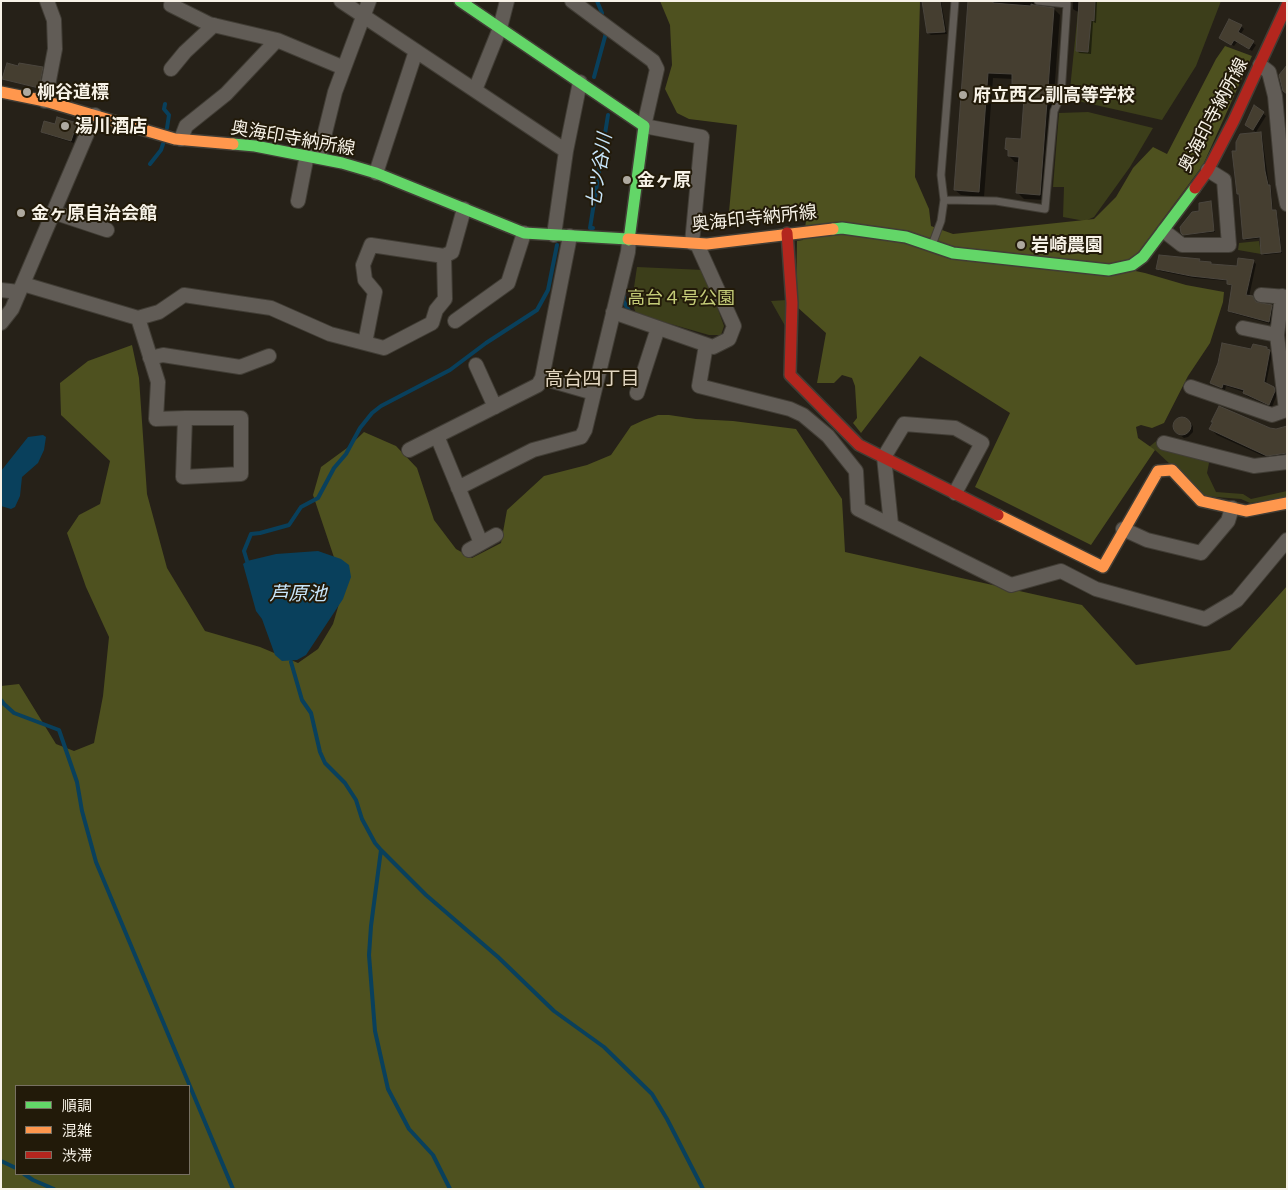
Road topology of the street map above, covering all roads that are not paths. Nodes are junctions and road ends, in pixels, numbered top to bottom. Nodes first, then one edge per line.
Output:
1 (47, 1) edge
2 (172, 1) edge
3 (341, 1) edge
4 (369, 1) edge
5 (460, 1) edge
6 (507, 1) edge
7 (572, 1) edge
8 (955, 1) edge
9 (1038, 1) edge
10 (1287, 6) edge
11 (363, 16) junction
12 (214, 25) junction
13 (500, 28) junction
14 (276, 40) junction
15 (416, 51) junction
16 (1260, 65) junction
17 (344, 68) junction
18 (171, 69) dead end
19 (580, 82) junction
20 (475, 90) junction
21 (1, 92) edge
22 (1275, 96) junction
23 (45, 101) junction
24 (1287, 104) edge
25 (95, 115) junction
26 (644, 126) junction
27 (181, 139) junction
28 (566, 151) junction
29 (313, 156) junction
30 (1208, 170) junction
31 (376, 173) junction
32 (298, 200) dead end
33 (944, 200) junction
34 (1287, 204) edge
35 (464, 209) junction
36 (53, 212) junction
37 (107, 230) dead end
38 (1164, 231) junction
39 (524, 233) junction
40 (788, 233) junction
41 (554, 235) junction
42 (570, 236) junction
43 (629, 240) junction
44 (695, 244) junction
45 (932, 245) junction
46 (444, 256) junction
47 (21, 288) junction
48 (1, 290) edge
49 (1261, 294) dead end
50 (1285, 297) edge
51 (613, 312) junction
52 (138, 318) junction
53 (455, 321) dead end
54 (1, 323) edge
55 (658, 328) junction
56 (1243, 328) dead end
57 (1278, 335) junction
58 (365, 343) junction
59 (706, 345) junction
60 (269, 356) dead end
61 (150, 358) junction
62 (476, 365) dead end
63 (542, 378) junction
64 (1191, 387) dead end
65 (594, 393) junction
66 (637, 393) dead end
67 (495, 407) junction
68 (185, 418) junction
69 (437, 436) junction
70 (1164, 443) dead end
71 (409, 450) dead end
72 (884, 458) junction
73 (1287, 462) edge
74 (458, 488) junction
75 (955, 493) junction
76 (1287, 503) edge
77 (1232, 508) junction
78 (891, 524) junction
79 (1124, 529) junction
80 (496, 535) dead end
81 (1287, 540) edge

1 - 23 street
2 - 12 street
3 - 11 street
4 - 11 street
5 - 13 main road
6 - 13 street
7 - 26 street
8 - 33 lane
9 - 33 lane
10 - 16 main road, 奥海印寺納所線
11 - 15 street
11 - 17 street
12 - 14 street
12 - 18 street
13 - 19 main road
13 - 20 street
14 - 17 street
14 - 27 street
15 - 20 street
15 - 31 street
16 - 22 street
16 - 30 main road, 奥海印寺納所線
17 - 29 street
19 - 26 main road
19 - 28 street
20 - 28 street
21 - 23 main road, 奥海印寺納所線
22 - 24 street
22 - 34 street
23 - 25 main road, 奥海印寺納所線
25 - 27 main road, 奥海印寺納所線
25 - 36 street
26 - 43 main road
26 - 44 street
27 - 29 main road, 奥海印寺納所線
28 - 41 street
29 - 31 main road, 奥海印寺納所線
29 - 32 street
30 - 38 main road, 奥海印寺納所線
30 - 38 street
31 - 35 main road, 奥海印寺納所線
33 - 45 lane
35 - 39 main road, 奥海印寺納所線
35 - 46 street
36 - 37 street
36 - 47 street
38 - 45 main road, 奥海印寺納所線
39 - 41 main road, 奥海印寺納所線
39 - 53 street
40 - 44 main road, 奥海印寺納所線
40 - 45 main road, 奥海印寺納所線
40 - 72 main road
41 - 42 main road, 奥海印寺納所線
42 - 43 main road, 奥海印寺納所線
42 - 63 street
43 - 44 main road, 奥海印寺納所線
43 - 51 street
44 - 59 street
46 - 58 street
46 - 58 street
47 - 48 street
47 - 52 street
47 - 54 street
49 - 50 street
50 - 57 street
51 - 55 street
51 - 65 street
52 - 58 street
52 - 61 street
55 - 59 street
55 - 66 street
56 - 57 street
57 - 64 street
59 - 78 street
60 - 61 street
61 - 68 street
62 - 67 street
63 - 65 street
63 - 67 street
65 - 74 street
67 - 69 street
68 - 68 street
69 - 71 street
69 - 74 street
70 - 73 street
72 - 75 main road
72 - 75 street
72 - 78 street
74 - 80 street
75 - 79 main road
76 - 77 main road
77 - 79 street
77 - 79 main road
78 - 81 street

